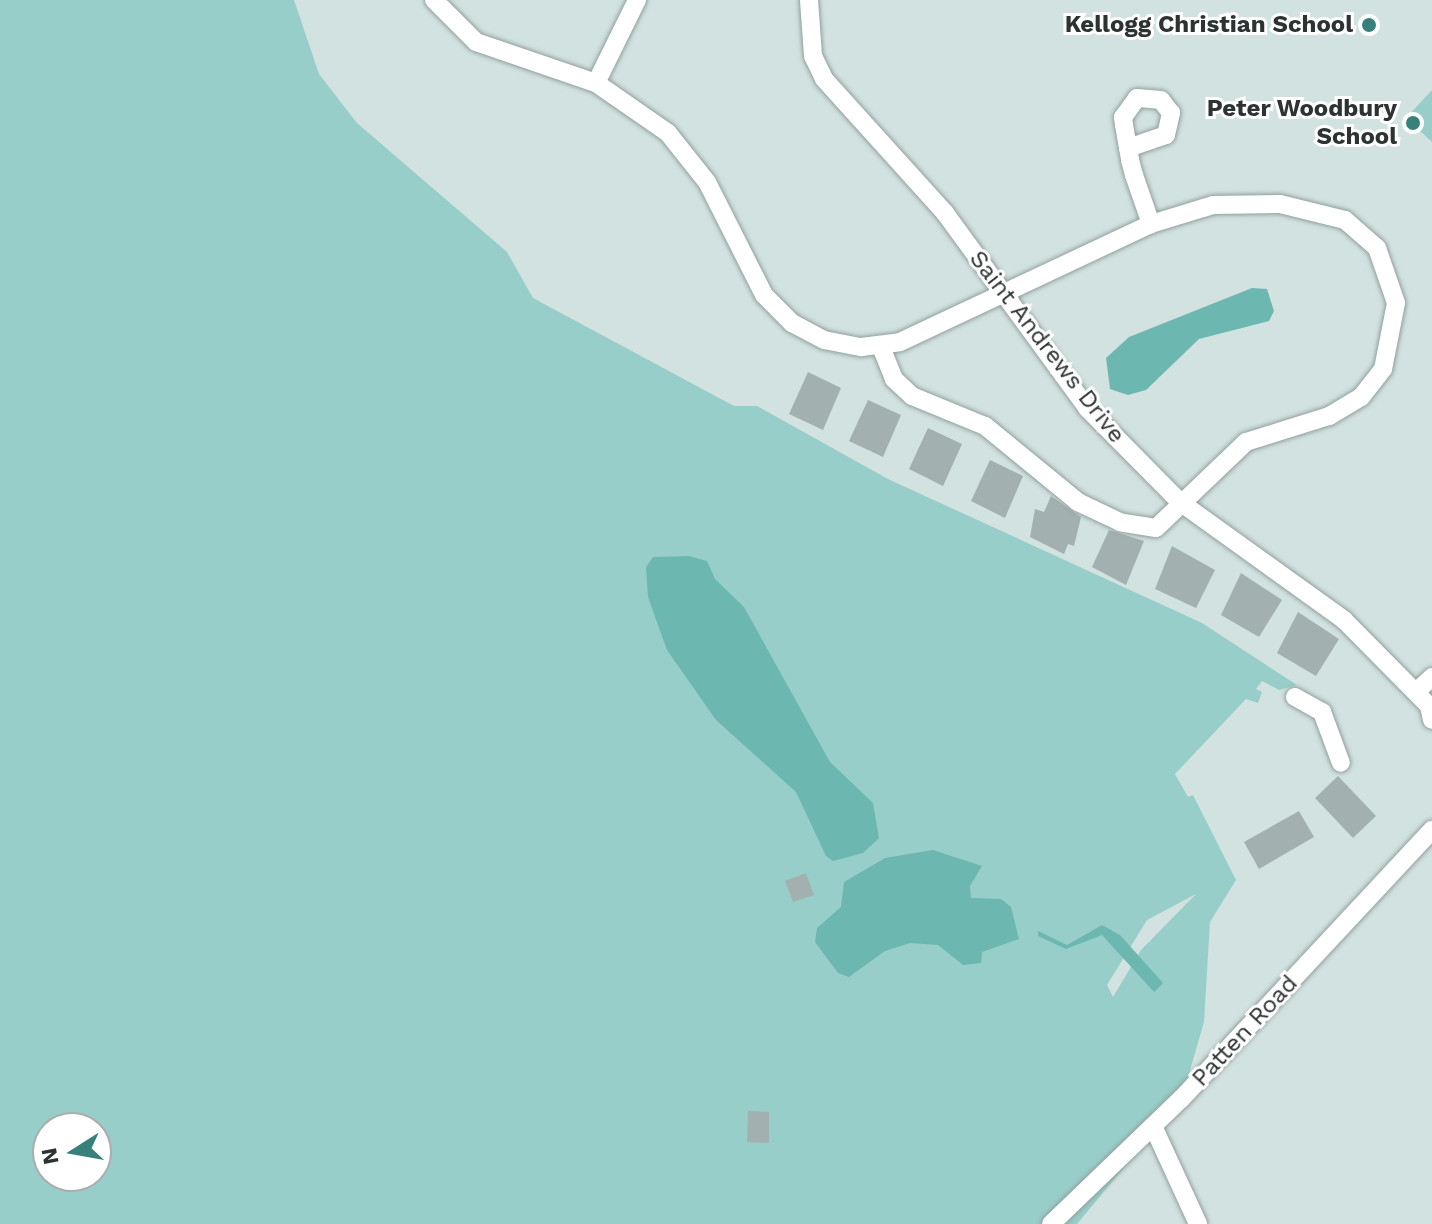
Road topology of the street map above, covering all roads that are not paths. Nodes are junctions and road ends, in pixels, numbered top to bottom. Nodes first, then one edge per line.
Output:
1 (434, 0) edge
2 (637, 0) edge
3 (809, 0) edge
4 (596, 83) junction
5 (1128, 148) dead end
6 (1151, 224) junction
7 (1005, 295) junction
8 (881, 346) junction
9 (1180, 502) junction
10 (1432, 677) edge
11 (1416, 692) junction
12 (1295, 697) dead end
13 (1431, 711) edge
14 (1341, 763) dead end
15 (1432, 830) edge
16 (1153, 1126) junction
17 (1051, 1224) edge
18 (1198, 1224) edge

1 - 4 street
2 - 4 street
3 - 7 street, Saint Andrews Drive
4 - 8 street
5 - 6 street
6 - 7 street
6 - 9 street
7 - 8 street
7 - 9 street, Saint Andrews Drive
8 - 9 street
9 - 11 street, Saint Andrews Drive
10 - 11 street
11 - 13 street, Saint Andrews Drive
12 - 14 street
15 - 16 street, Patten Road
16 - 17 street, Patten Road
16 - 18 street

